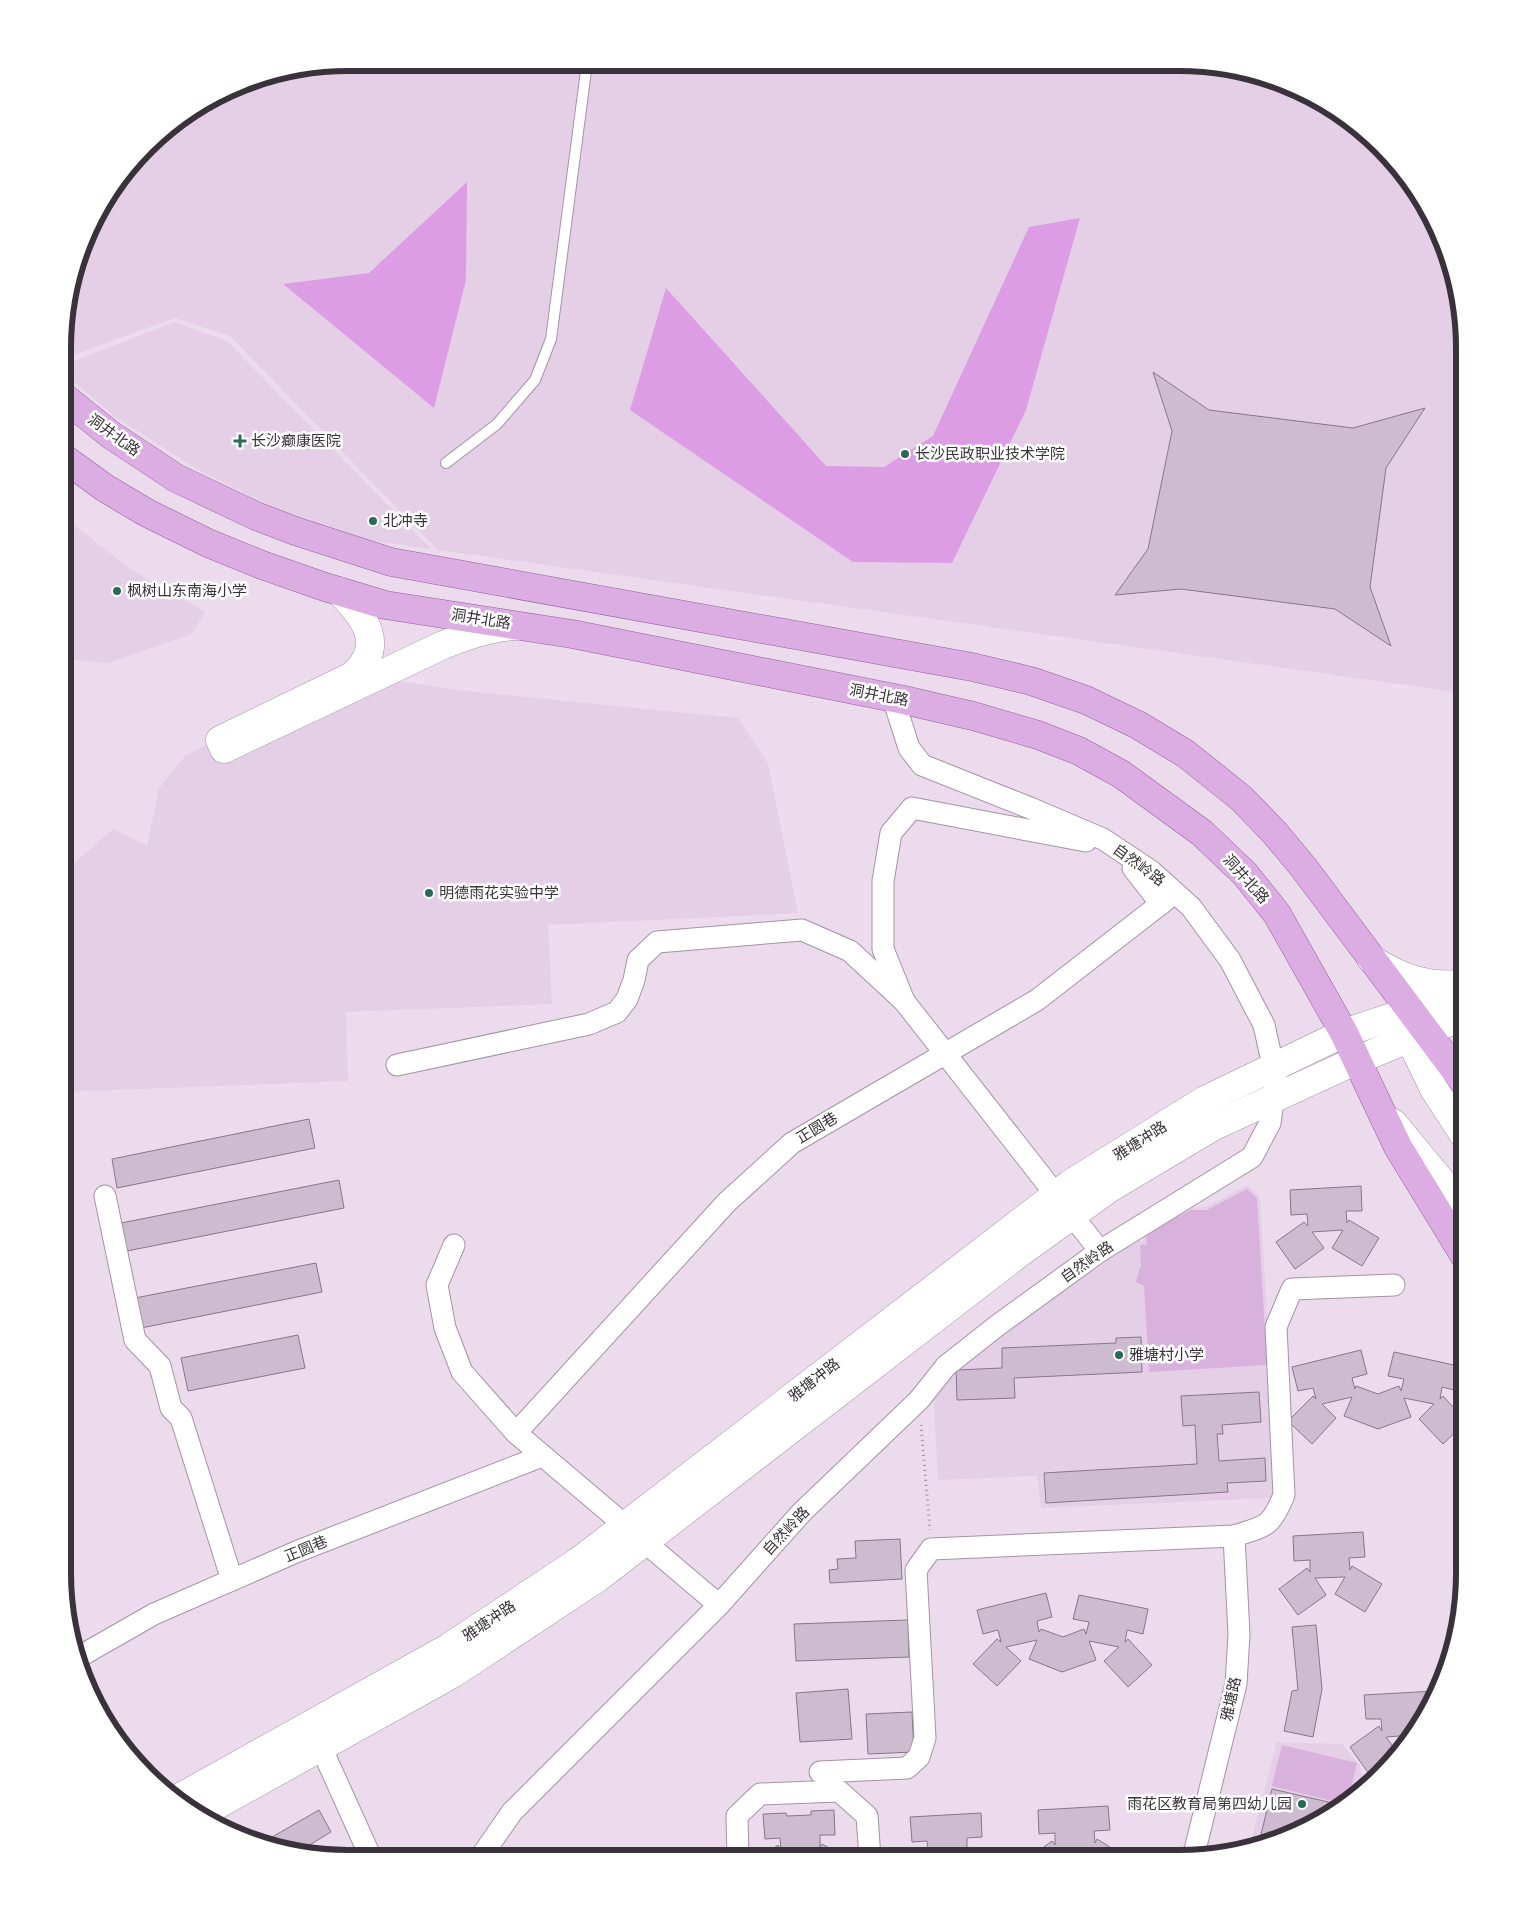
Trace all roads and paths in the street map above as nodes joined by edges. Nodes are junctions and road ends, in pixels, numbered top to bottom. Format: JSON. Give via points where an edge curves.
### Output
{"nodes":[{"id":1,"x":586,"y":71,"type":"edge"},
{"id":2,"x":71,"y":403,"type":"edge"},
{"id":3,"x":71,"y":463,"type":"edge"},
{"id":4,"x":446,"y":463,"type":"dead end"},
{"id":5,"x":339,"y":591,"type":"junction"},
{"id":6,"x":527,"y":626,"type":"junction"},
{"id":7,"x":893,"y":698,"type":"junction"},
{"id":8,"x":1168,"y":899,"type":"junction"},
{"id":9,"x":1370,"y":958,"type":"junction"},
{"id":10,"x":1456,"y":984,"type":"edge"},
{"id":11,"x":1456,"y":993,"type":"edge"},
{"id":12,"x":904,"y":1001,"type":"junction"},
{"id":13,"x":1456,"y":1017,"type":"edge"},
{"id":14,"x":1411,"y":1024,"type":"junction"},
{"id":15,"x":1344,"y":1034,"type":"junction"},
{"id":16,"x":945,"y":1053,"type":"junction"},
{"id":17,"x":1357,"y":1060,"type":"junction"},
{"id":18,"x":397,"y":1066,"type":"dead end"},
{"id":19,"x":1273,"y":1068,"type":"junction"},
{"id":20,"x":1456,"y":1073,"type":"edge"},
{"id":21,"x":1273,"y":1099,"type":"junction"},
{"id":22,"x":1378,"y":1105,"type":"junction"},
{"id":23,"x":1456,"y":1123,"type":"edge"},
{"id":24,"x":105,"y":1196,"type":"dead end"},
{"id":25,"x":1456,"y":1203,"type":"edge"},
{"id":26,"x":1064,"y":1205,"type":"junction"},
{"id":27,"x":1456,"y":1242,"type":"edge"},
{"id":28,"x":454,"y":1245,"type":"dead end"},
{"id":29,"x":1100,"y":1251,"type":"junction"},
{"id":30,"x":1394,"y":1285,"type":"dead end"},
{"id":31,"x":919,"y":1400,"type":"junction"},
{"id":32,"x":516,"y":1433,"type":"junction"},
{"id":33,"x":542,"y":1456,"type":"junction"},
{"id":34,"x":634,"y":1534,"type":"junction"},
{"id":35,"x":1234,"y":1536,"type":"junction"},
{"id":36,"x":931,"y":1548,"type":"junction"},
{"id":37,"x":232,"y":1580,"type":"junction"},
{"id":38,"x":719,"y":1605,"type":"junction"},
{"id":39,"x":84,"y":1654,"type":"edge"},
{"id":40,"x":321,"y":1747,"type":"junction"},
{"id":41,"x":820,"y":1772,"type":"dead end"},
{"id":42,"x":183,"y":1795,"type":"edge"},
{"id":43,"x":207,"y":1811,"type":"edge"},
{"id":44,"x":1195,"y":1849,"type":"edge"},
{"id":45,"x":367,"y":1850,"type":"edge"},
{"id":46,"x":486,"y":1850,"type":"edge"},
{"id":47,"x":738,"y":1850,"type":"edge"},
{"id":48,"x":869,"y":1850,"type":"edge"}],
"edges":[{"from":1,"to":4,"type":"lane","via":[[551,339],[535,380],[497,424]]},
{"from":2,"to":9,"type":"main road","name":"洞井北路","via":[[111,435],[176,478],[256,516],[350,550],[391,562],[972,667],[1031,681],[1086,700],[1138,725],[1186,754],[1241,798],[1304,868]]},
{"from":3,"to":5,"type":"main road","name":"洞井北路","via":[[139,508],[208,543]]},
{"from":5,"to":6,"type":"main road","name":"洞井北路","via":[[385,605]]},
{"from":5,"to":6,"type":"street","via":[[367,625],[368,657],[361,668],[352,676],[220,740],[224,749],[443,644],[507,626]]},
{"from":6,"to":7,"type":"main road","name":"洞井北路"},
{"from":7,"to":8,"type":"street","name":"自然岭路","via":[[909,748],[922,765],[1103,839],[1151,871]]},
{"from":7,"to":15,"type":"main road","name":"洞井北路","via":[[974,716],[1079,751],[1121,774],[1202,833],[1245,874],[1277,914]]},
{"from":8,"to":12,"type":"street","via":[[1132,866],[1097,843],[912,808],[890,833],[883,881],[883,950]]},
{"from":8,"to":16,"type":"street","name":"正圆巷","via":[[1037,1000]]},
{"from":8,"to":19,"type":"street","name":"自然岭路","via":[[1191,908],[1230,960],[1264,1025]]},
{"from":9,"to":10,"type":"street","via":[[1407,979]]},
{"from":9,"to":14,"type":"main road","name":"洞井北路"},
{"from":11,"to":14,"type":"street","name":"雅塘冲路"},
{"from":12,"to":16,"type":"street"},
{"from":12,"to":18,"type":"street","via":[[850,951],[802,930],[657,942],[638,960],[627,999],[617,1012],[589,1024]]},
{"from":13,"to":14,"type":"street","name":"雅塘冲路"},
{"from":14,"to":15,"type":"street","name":"雅塘冲路"},
{"from":14,"to":17,"type":"street","name":"雅塘冲路"},
{"from":14,"to":20,"type":"main road","name":"洞井北路"},
{"from":14,"to":23,"type":"street","via":[[1434,1089]]},
{"from":15,"to":17,"type":"main road","name":"洞井北路"},
{"from":15,"to":19,"type":"street","name":"雅塘冲路"},
{"from":16,"to":26,"type":"street"},
{"from":16,"to":32,"type":"street","name":"正圆巷","via":[[792,1143],[727,1202]]},
{"from":17,"to":21,"type":"street","name":"雅塘冲路"},
{"from":17,"to":22,"type":"main road","name":"洞井北路"},
{"from":19,"to":21,"type":"street","name":"自然岭路","via":[[1276,1079]]},
{"from":19,"to":26,"type":"street","name":"雅塘冲路","via":[[1205,1100],[1070,1184]]},
{"from":21,"to":26,"type":"street","name":"雅塘冲路","via":[[1214,1126],[1110,1188]]},
{"from":21,"to":29,"type":"street","name":"自然岭路","via":[[1270,1123],[1252,1157]]},
{"from":22,"to":25,"type":"street"},
{"from":22,"to":27,"type":"main road","name":"洞井北路","via":[[1398,1147]]},
{"from":24,"to":37,"type":"street","via":[[135,1340],[160,1366],[172,1408],[181,1418]]},
{"from":26,"to":29,"type":"street"},
{"from":26,"to":34,"type":"street","name":"雅塘冲路","via":[[1017,1255]]},
{"from":28,"to":32,"type":"street","via":[[437,1285],[445,1328],[462,1372]]},
{"from":29,"to":31,"type":"street","name":"自然岭路","via":[[946,1366]]},
{"from":30,"to":35,"type":"street","via":[[1292,1289],[1276,1326],[1284,1495],[1276,1514],[1264,1527]]},
{"from":31,"to":36,"type":"path"},
{"from":31,"to":38,"type":"street","name":"自然岭路","via":[[802,1512]]},
{"from":32,"to":33,"type":"street"},
{"from":33,"to":34,"type":"street"},
{"from":33,"to":37,"type":"street","name":"正圆巷"},
{"from":34,"to":38,"type":"street"},
{"from":34,"to":40,"type":"street","name":"雅塘冲路","via":[[582,1588],[454,1673]]},
{"from":34,"to":42,"type":"street","name":"雅塘冲路","via":[[579,1562],[448,1648]]},
{"from":35,"to":36,"type":"street"},
{"from":35,"to":44,"type":"street","name":"雅塘路","via":[[1239,1634],[1236,1684]]},
{"from":36,"to":41,"type":"street","via":[[916,1570],[925,1738],[919,1757],[907,1768]]},
{"from":37,"to":39,"type":"street","name":"正圆巷","via":[[154,1614]]},
{"from":38,"to":46,"type":"street","name":"自然岭路","via":[[512,1812]]},
{"from":40,"to":43,"type":"street","name":"雅塘冲路"},
{"from":40,"to":45,"type":"street"},
{"from":47,"to":48,"type":"street","via":[[736,1816],[760,1794],[839,1791],[867,1816]]}]}
